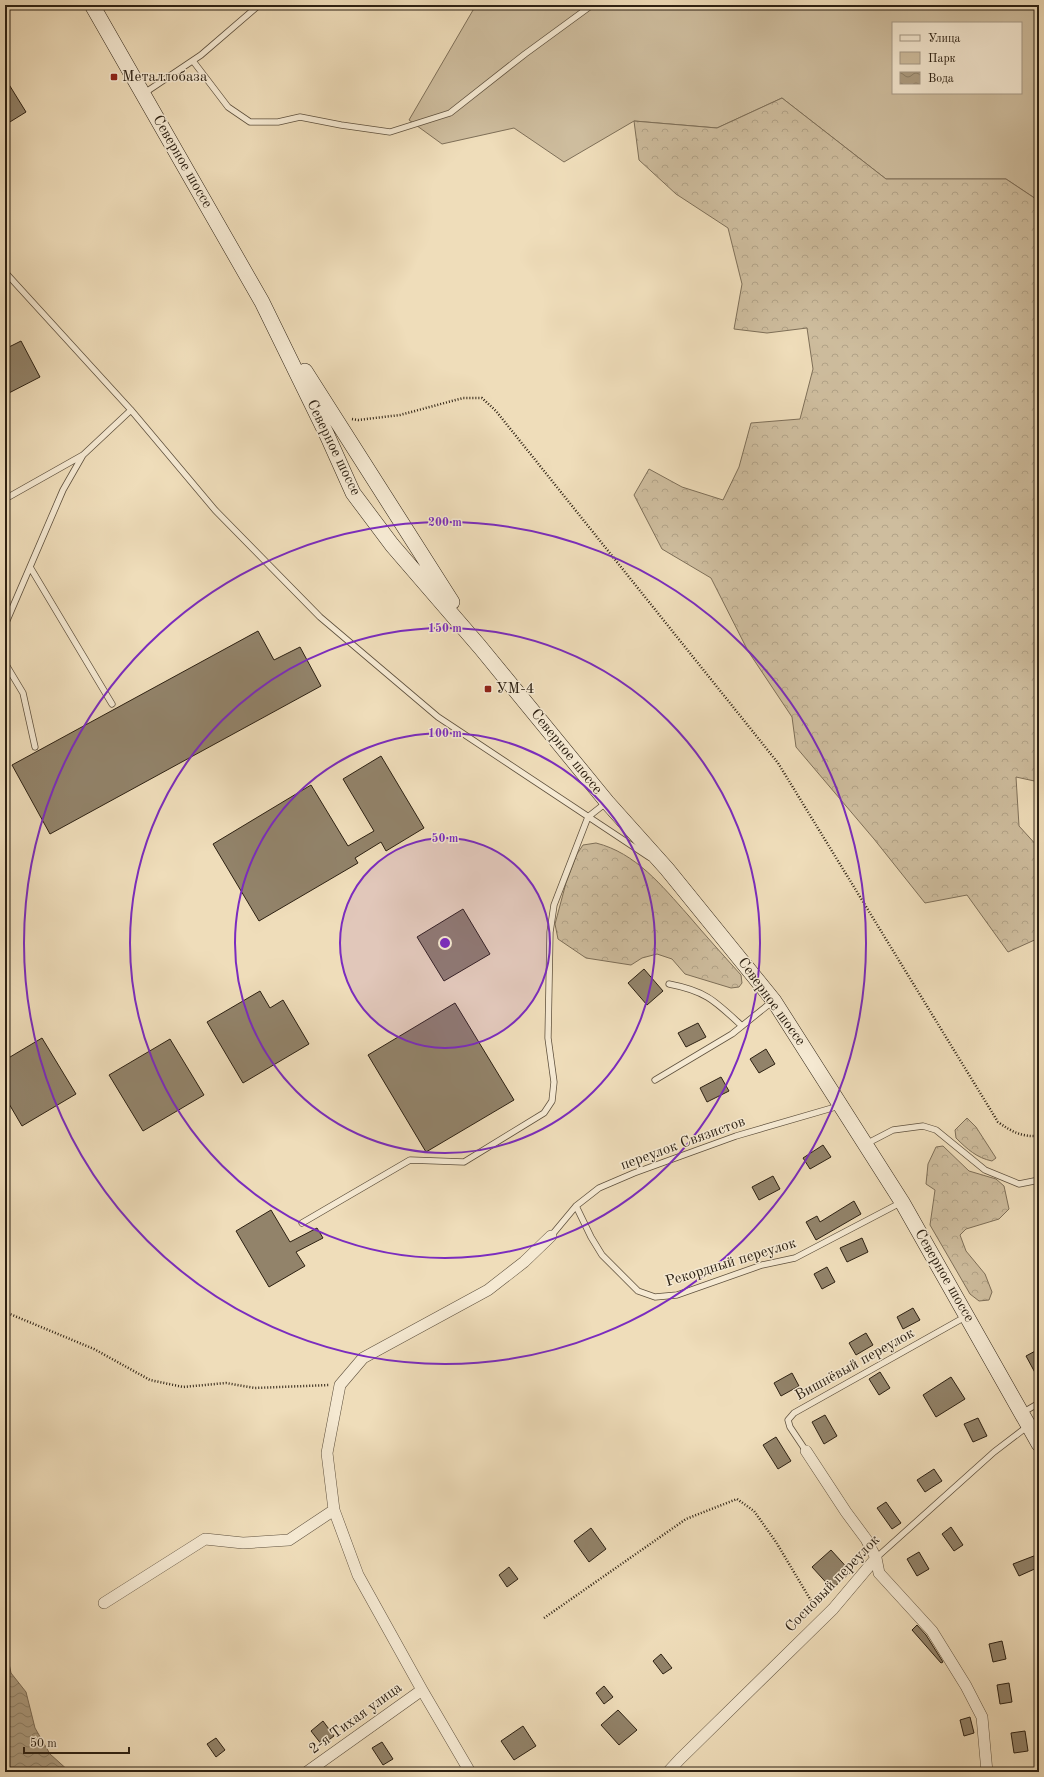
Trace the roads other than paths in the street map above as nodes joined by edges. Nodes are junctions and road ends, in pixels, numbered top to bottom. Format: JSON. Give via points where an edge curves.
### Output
{"nodes":[{"id":1,"x":92,"y":5,"type":"edge"},
{"id":2,"x":258,"y":5,"type":"edge"},
{"id":3,"x":592,"y":5,"type":"edge"},
{"id":4,"x":193,"y":61,"type":"junction"},
{"id":5,"x":143,"y":94,"type":"junction"},
{"id":6,"x":5,"y":272,"type":"edge"},
{"id":7,"x":262,"y":302,"type":"junction"},
{"id":8,"x":131,"y":410,"type":"junction"},
{"id":9,"x":83,"y":455,"type":"junction"},
{"id":10,"x":5,"y":499,"type":"edge"},
{"id":11,"x":30,"y":566,"type":"junction"},
{"id":12,"x":5,"y":625,"type":"edge"},
{"id":13,"x":480,"y":647,"type":"junction"},
{"id":14,"x":5,"y":663,"type":"edge"},
{"id":15,"x":112,"y":704,"type":"dead end"},
{"id":16,"x":35,"y":747,"type":"dead end"},
{"id":17,"x":607,"y":802,"type":"junction"},
{"id":18,"x":588,"y":817,"type":"junction"},
{"id":19,"x":667,"y":869,"type":"junction"},
{"id":20,"x":669,"y":984,"type":"dead end"},
{"id":21,"x":774,"y":1001,"type":"junction"},
{"id":22,"x":742,"y":1026,"type":"junction"},
{"id":23,"x":655,"y":1080,"type":"dead end"},
{"id":24,"x":841,"y":1105,"type":"junction"},
{"id":25,"x":866,"y":1144,"type":"junction"},
{"id":26,"x":1039,"y":1180,"type":"edge"},
{"id":27,"x":902,"y":1202,"type":"junction"},
{"id":28,"x":576,"y":1206,"type":"junction"},
{"id":29,"x":302,"y":1223,"type":"dead end"},
{"id":30,"x":551,"y":1236,"type":"joint"},
{"id":31,"x":967,"y":1316,"type":"junction"},
{"id":32,"x":1039,"y":1403,"type":"edge"},
{"id":33,"x":1025,"y":1419,"type":"junction"},
{"id":34,"x":1039,"y":1444,"type":"edge"},
{"id":35,"x":806,"y":1451,"type":"joint"},
{"id":36,"x":334,"y":1510,"type":"junction"},
{"id":37,"x":876,"y":1558,"type":"junction"},
{"id":38,"x":104,"y":1603,"type":"dead end"},
{"id":39,"x":422,"y":1690,"type":"junction"},
{"id":40,"x":307,"y":1772,"type":"edge"},
{"id":41,"x":470,"y":1772,"type":"edge"},
{"id":42,"x":668,"y":1772,"type":"edge"},
{"id":43,"x":987,"y":1772,"type":"edge"}],
"edges":[{"from":1,"to":5,"type":"main road","name":"Северное шоссе"},
{"from":2,"to":4,"type":"lane","via":[[253,12]]},
{"from":3,"to":4,"type":"lane","via":[[450,113],[390,132],[300,117],[278,122],[250,122],[228,107]]},
{"from":4,"to":5,"type":"lane"},
{"from":5,"to":7,"type":"main road","name":"Северное шоссе"},
{"from":6,"to":8,"type":"lane"},
{"from":7,"to":13,"type":"main road"},
{"from":7,"to":13,"type":"main road","name":"Северное шоссе","via":[[327,435],[352,493],[392,545]]},
{"from":8,"to":9,"type":"lane"},
{"from":8,"to":18,"type":"lane","via":[[215,510],[320,617],[438,717]]},
{"from":9,"to":10,"type":"lane"},
{"from":9,"to":11,"type":"lane","via":[[63,490]]},
{"from":11,"to":12,"type":"lane"},
{"from":11,"to":15,"type":"lane"},
{"from":13,"to":17,"type":"main road","name":"Северное шоссе"},
{"from":14,"to":16,"type":"lane","via":[[23,693]]},
{"from":17,"to":18,"type":"lane"},
{"from":17,"to":19,"type":"main road","name":"Северное шоссе"},
{"from":18,"to":19,"type":"lane"},
{"from":18,"to":29,"type":"lane","via":[[554,905],[550,932],[548,1038],[554,1082],[552,1101],[544,1113],[464,1162],[410,1160]]},
{"from":19,"to":21,"type":"main road","name":"Северное шоссе"},
{"from":20,"to":22,"type":"lane","via":[[690,988],[713,999]]},
{"from":21,"to":22,"type":"lane"},
{"from":21,"to":24,"type":"main road","name":"Северное шоссе"},
{"from":22,"to":23,"type":"lane"},
{"from":24,"to":25,"type":"main road","name":"Северное шоссе"},
{"from":24,"to":28,"type":"lane","name":"переулок Связистов","via":[[736,1136],[634,1173],[599,1188]]},
{"from":25,"to":26,"type":"lane","via":[[893,1130],[922,1126],[936,1130],[985,1170],[1019,1184]]},
{"from":25,"to":27,"type":"main road","name":"Северное шоссе"},
{"from":27,"to":28,"type":"lane","name":"Рекордный переулок","via":[[795,1258],[762,1265],[678,1295],[655,1297],[638,1291],[602,1255]]},
{"from":27,"to":31,"type":"main road","name":"Северное шоссе"},
{"from":28,"to":30,"type":"lane","name":"переулок Связистов"},
{"from":30,"to":36,"type":"street","via":[[524,1262],[488,1290],[363,1358],[340,1385],[327,1453]]},
{"from":31,"to":33,"type":"main road","name":"Северное шоссе"},
{"from":31,"to":35,"type":"lane","name":"Вишнёвый переулок","via":[[794,1413],[788,1420],[790,1427]]},
{"from":32,"to":33,"type":"lane","name":"Сосновый переулок"},
{"from":33,"to":34,"type":"main road","name":"Северное шоссе"},
{"from":33,"to":37,"type":"lane","name":"Сосновый переулок","via":[[994,1452]]},
{"from":35,"to":37,"type":"street","via":[[866,1539]]},
{"from":36,"to":38,"type":"street","via":[[289,1540],[243,1543],[205,1539]]},
{"from":36,"to":39,"type":"street","via":[[358,1575]]},
{"from":37,"to":42,"type":"street","name":"Сосновый переулок","via":[[822,1620]]},
{"from":37,"to":43,"type":"street","via":[[879,1573],[932,1631],[970,1692],[982,1717]]},
{"from":39,"to":40,"type":"street","name":"2-я Тихая улица"},
{"from":39,"to":41,"type":"street"}]}
